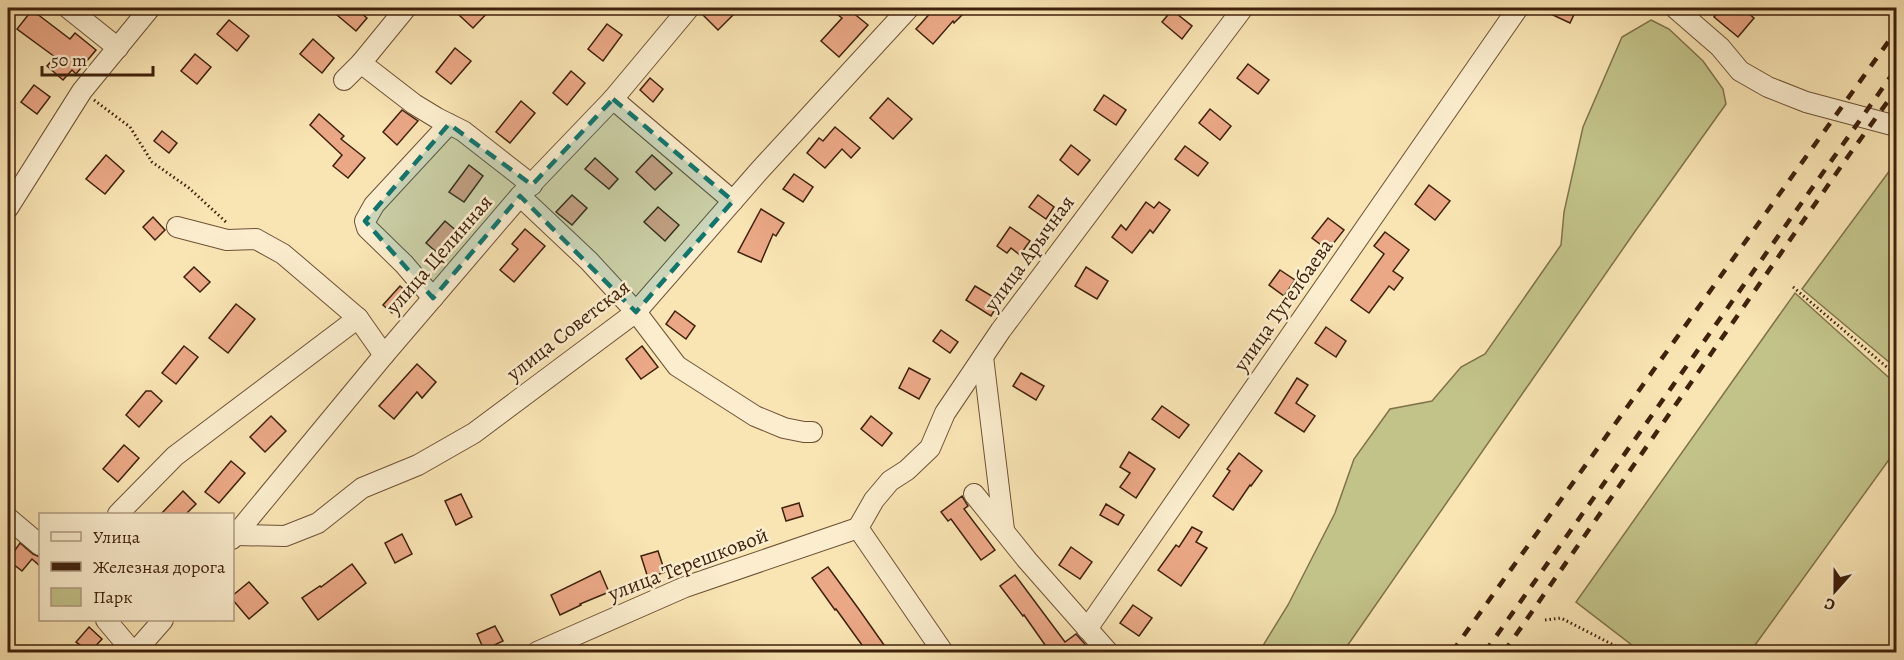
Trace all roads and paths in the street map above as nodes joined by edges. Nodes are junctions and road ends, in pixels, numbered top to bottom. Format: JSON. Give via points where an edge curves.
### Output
{"nodes":[{"id":1,"x":68,"y":8,"type":"edge"},
{"id":2,"x":150,"y":8,"type":"edge"},
{"id":3,"x":406,"y":8,"type":"edge"},
{"id":4,"x":689,"y":8,"type":"edge"},
{"id":5,"x":909,"y":8,"type":"edge"},
{"id":6,"x":1244,"y":8,"type":"edge"},
{"id":7,"x":1518,"y":8,"type":"edge"},
{"id":8,"x":1676,"y":8,"type":"edge"},
{"id":9,"x":118,"y":48,"type":"junction"},
{"id":10,"x":361,"y":63,"type":"junction"},
{"id":11,"x":344,"y":80,"type":"dead end"},
{"id":12,"x":82,"y":91,"type":"junction"},
{"id":13,"x":612,"y":99,"type":"junction"},
{"id":14,"x":449,"y":124,"type":"junction"},
{"id":15,"x":1896,"y":126,"type":"edge"},
{"id":16,"x":526,"y":190,"type":"junction"},
{"id":17,"x":734,"y":201,"type":"junction"},
{"id":18,"x":8,"y":208,"type":"edge"},
{"id":19,"x":177,"y":227,"type":"dead end"},
{"id":20,"x":246,"y":239,"type":"junction"},
{"id":21,"x":1793,"y":287,"type":"dead end"},
{"id":22,"x":433,"y":298,"type":"junction"},
{"id":23,"x":636,"y":312,"type":"junction"},
{"id":24,"x":358,"y":318,"type":"junction"},
{"id":25,"x":384,"y":356,"type":"junction"},
{"id":26,"x":983,"y":357,"type":"junction"},
{"id":27,"x":1896,"y":375,"type":"edge"},
{"id":28,"x":812,"y":432,"type":"dead end"},
{"id":29,"x":975,"y":494,"type":"dead end"},
{"id":30,"x":118,"y":513,"type":"edge"},
{"id":31,"x":8,"y":518,"type":"edge"},
{"id":32,"x":858,"y":528,"type":"junction"},
{"id":33,"x":1004,"y":531,"type":"junction"},
{"id":34,"x":234,"y":537,"type":"edge"},
{"id":35,"x":39,"y":544,"type":"edge"},
{"id":36,"x":1545,"y":620,"type":"dead end"},
{"id":37,"x":107,"y":621,"type":"edge"},
{"id":38,"x":162,"y":621,"type":"edge"},
{"id":39,"x":1087,"y":629,"type":"junction"},
{"id":40,"x":134,"y":652,"type":"edge"},
{"id":41,"x":537,"y":652,"type":"edge"},
{"id":42,"x":942,"y":652,"type":"edge"},
{"id":43,"x":1108,"y":652,"type":"edge"},
{"id":44,"x":1627,"y":652,"type":"edge"}],
"edges":[{"from":1,"to":9,"type":"street"},
{"from":2,"to":9,"type":"street"},
{"from":3,"to":10,"type":"street"},
{"from":4,"to":13,"type":"street","name":"улица Целинная"},
{"from":5,"to":17,"type":"street","name":"улица Советская"},
{"from":6,"to":26,"type":"street","name":"улица Арычная"},
{"from":7,"to":39,"type":"street","name":"улица Тугелбаева"},
{"from":8,"to":15,"type":"street","via":[[1720,47],[1740,71],[1768,87],[1806,102]]},
{"from":9,"to":12,"type":"street"},
{"from":10,"to":11,"type":"street"},
{"from":10,"to":14,"type":"street","via":[[414,104]]},
{"from":12,"to":18,"type":"street"},
{"from":12,"to":20,"type":"path","via":[[130,127],[152,162],[189,188]]},
{"from":13,"to":16,"type":"street","name":"улица Целинная"},
{"from":13,"to":17,"type":"street"},
{"from":14,"to":16,"type":"street","via":[[464,131]]},
{"from":14,"to":22,"type":"street","via":[[374,205],[365,221],[367,228]]},
{"from":16,"to":22,"type":"street","name":"улица Целинная"},
{"from":16,"to":23,"type":"street"},
{"from":17,"to":23,"type":"street","name":"улица Советская"},
{"from":19,"to":20,"type":"street","via":[[227,240]]},
{"from":20,"to":24,"type":"street","via":[[256,239],[283,254]]},
{"from":21,"to":27,"type":"path"},
{"from":22,"to":25,"type":"street","name":"улица Целинная"},
{"from":23,"to":28,"type":"street","via":[[677,366],[755,416],[784,428]]},
{"from":23,"to":34,"type":"street","name":"улица Советская","via":[[474,433],[418,465],[362,488],[318,523],[285,536]]},
{"from":24,"to":25,"type":"street"},
{"from":24,"to":30,"type":"street","via":[[175,456]]},
{"from":25,"to":34,"type":"street","name":"улица Целинная"},
{"from":26,"to":32,"type":"street","name":"улица Арычная","via":[[945,414],[930,448],[890,481]]},
{"from":26,"to":33,"type":"street"},
{"from":29,"to":33,"type":"street"},
{"from":31,"to":35,"type":"street"},
{"from":32,"to":41,"type":"street","name":"улица Терешковой","via":[[684,587]]},
{"from":32,"to":42,"type":"street"},
{"from":33,"to":39,"type":"street"},
{"from":36,"to":44,"type":"path","via":[[1561,618]]},
{"from":37,"to":40,"type":"street"},
{"from":38,"to":40,"type":"street"},
{"from":39,"to":43,"type":"street"}]}
